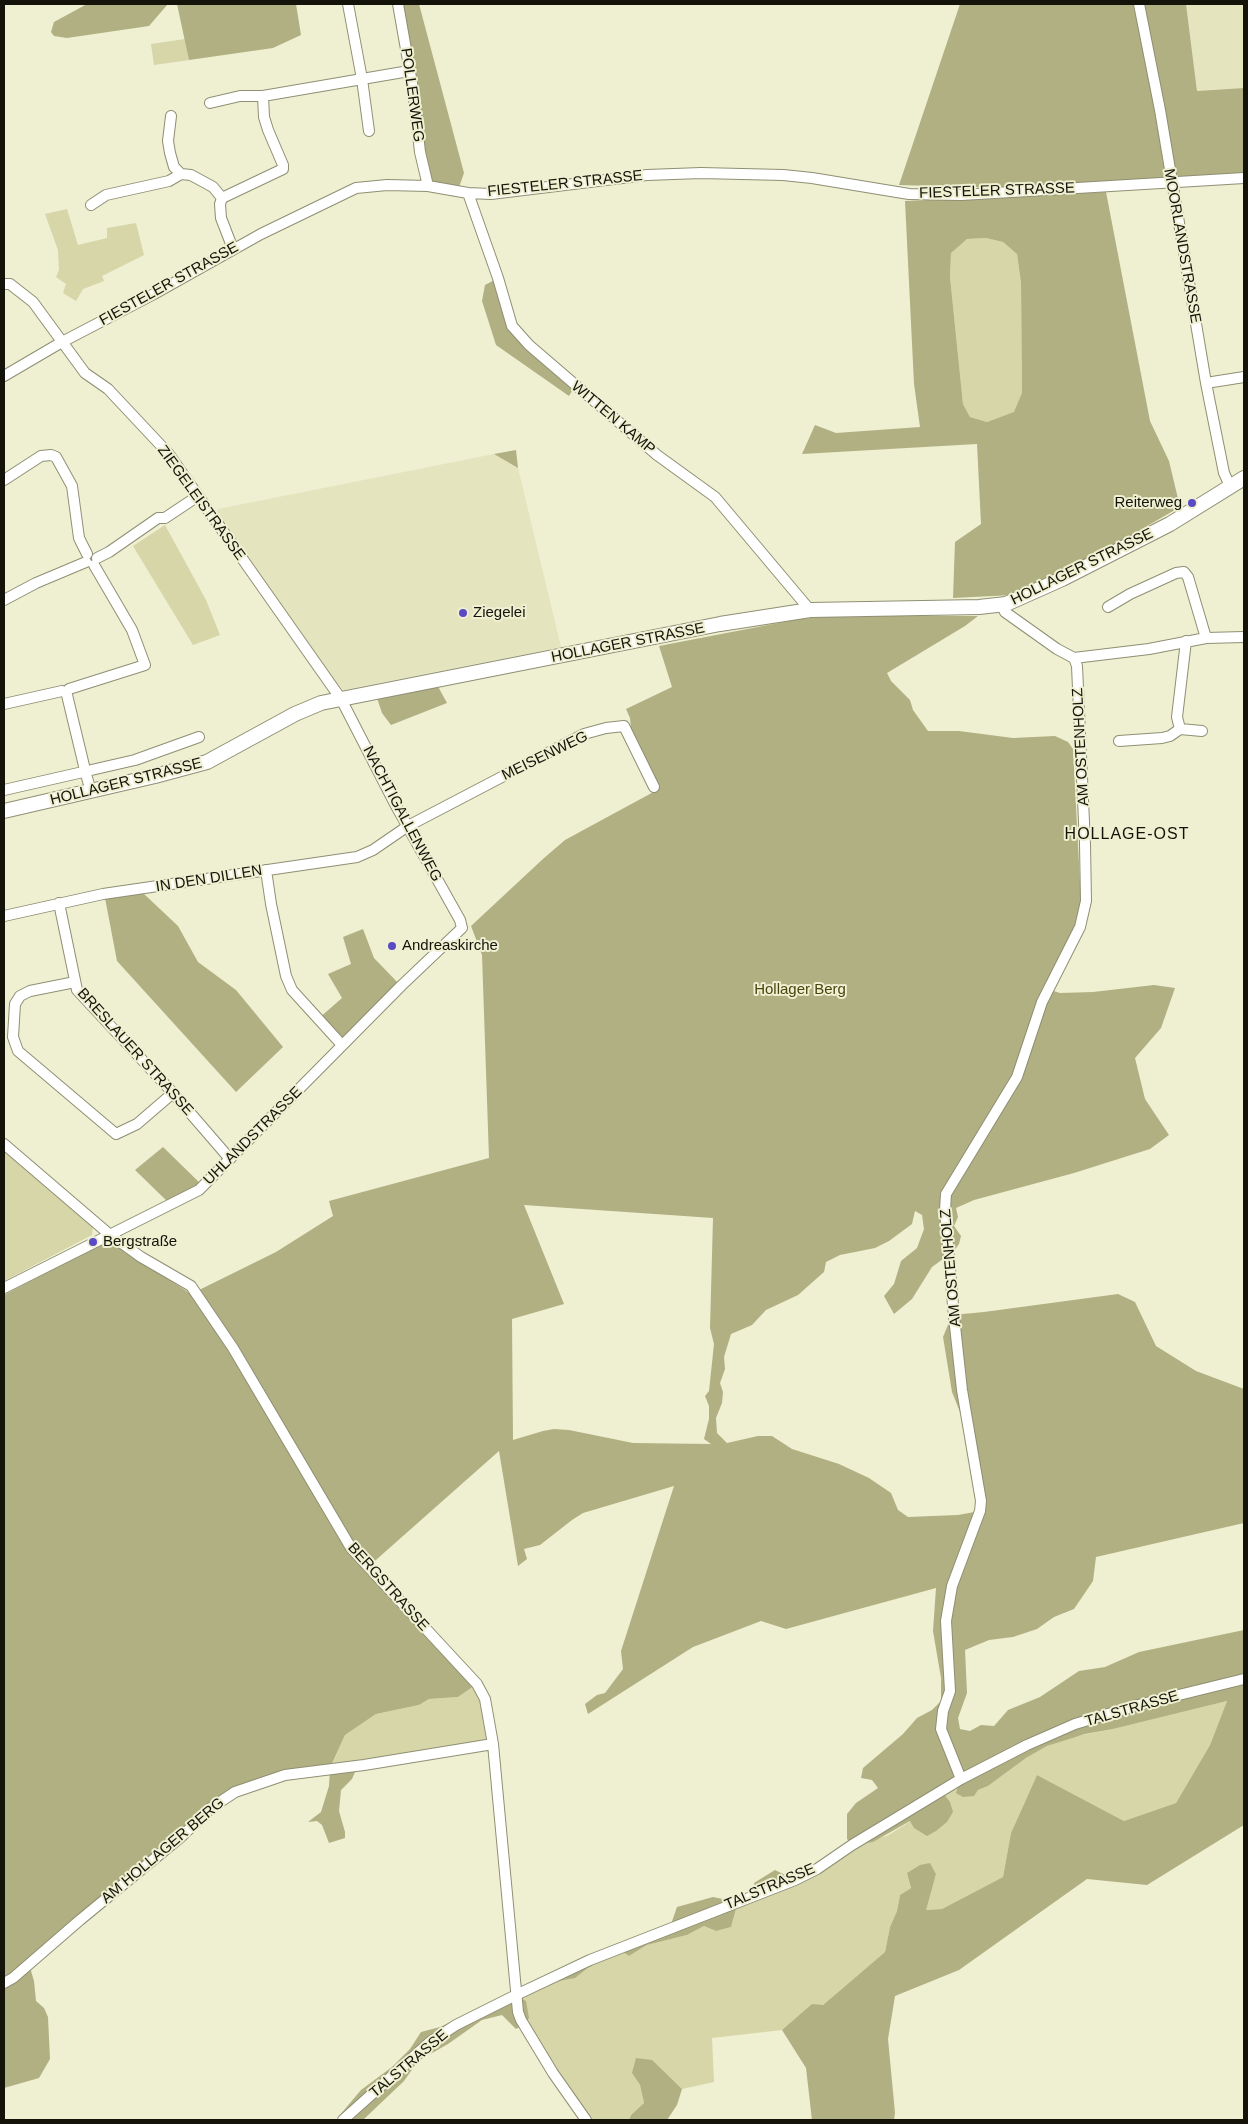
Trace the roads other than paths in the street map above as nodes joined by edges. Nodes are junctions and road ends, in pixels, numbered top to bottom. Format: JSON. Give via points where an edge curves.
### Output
{"nodes":[{"id":1,"x":348,"y":4,"type":"edge"},
{"id":2,"x":398,"y":4,"type":"edge"},
{"id":3,"x":1139,"y":4,"type":"edge"},
{"id":4,"x":409,"y":71,"type":"junction"},
{"id":5,"x":362,"y":79,"type":"junction"},
{"id":6,"x":262,"y":96,"type":"junction"},
{"id":7,"x":210,"y":104,"type":"dead end"},
{"id":8,"x":171,"y":116,"type":"dead end"},
{"id":9,"x":369,"y":131,"type":"dead end"},
{"id":10,"x":181,"y":174,"type":"junction"},
{"id":11,"x":1244,"y":178,"type":"edge"},
{"id":12,"x":1171,"y":182,"type":"junction"},
{"id":13,"x":428,"y":186,"type":"junction"},
{"id":14,"x":468,"y":193,"type":"junction"},
{"id":15,"x":222,"y":198,"type":"junction"},
{"id":16,"x":91,"y":205,"type":"dead end"},
{"id":17,"x":233,"y":249,"type":"junction"},
{"id":18,"x":4,"y":284,"type":"edge"},
{"id":19,"x":62,"y":342,"type":"junction"},
{"id":20,"x":4,"y":376,"type":"edge"},
{"id":21,"x":1244,"y":377,"type":"edge"},
{"id":22,"x":1206,"y":383,"type":"junction"},
{"id":23,"x":1244,"y":478,"type":"edge"},
{"id":24,"x":4,"y":480,"type":"edge"},
{"id":25,"x":1230,"y":486,"type":"junction"},
{"id":26,"x":198,"y":496,"type":"junction"},
{"id":27,"x":91,"y":560,"type":"junction"},
{"id":28,"x":4,"y":600,"type":"edge"},
{"id":29,"x":1002,"y":604,"type":"junction"},
{"id":30,"x":1108,"y":607,"type":"dead end"},
{"id":31,"x":810,"y":610,"type":"junction"},
{"id":32,"x":1244,"y":637,"type":"edge"},
{"id":33,"x":1206,"y":638,"type":"junction"},
{"id":34,"x":1186,"y":641,"type":"junction"},
{"id":35,"x":1074,"y":658,"type":"junction"},
{"id":36,"x":66,"y":691,"type":"junction"},
{"id":37,"x":340,"y":699,"type":"junction"},
{"id":38,"x":4,"y":704,"type":"edge"},
{"id":39,"x":1180,"y":729,"type":"junction"},
{"id":40,"x":1202,"y":731,"type":"dead end"},
{"id":41,"x":199,"y":737,"type":"dead end"},
{"id":42,"x":1119,"y":741,"type":"dead end"},
{"id":43,"x":85,"y":772,"type":"junction"},
{"id":44,"x":654,"y":787,"type":"dead end"},
{"id":45,"x":4,"y":790,"type":"edge"},
{"id":46,"x":90,"y":792,"type":"junction"},
{"id":47,"x":4,"y":811,"type":"edge"},
{"id":48,"x":408,"y":826,"type":"junction"},
{"id":49,"x":266,"y":870,"type":"junction"},
{"id":50,"x":59,"y":903,"type":"junction"},
{"id":51,"x":4,"y":916,"type":"edge"},
{"id":52,"x":462,"y":928,"type":"joint"},
{"id":53,"x":75,"y":982,"type":"junction"},
{"id":54,"x":342,"y":1045,"type":"junction"},
{"id":55,"x":173,"y":1093,"type":"junction"},
{"id":56,"x":4,"y":1144,"type":"edge"},
{"id":57,"x":230,"y":1160,"type":"junction"},
{"id":58,"x":109,"y":1234,"type":"junction"},
{"id":59,"x":4,"y":1288,"type":"edge"},
{"id":60,"x":1244,"y":1679,"type":"edge"},
{"id":61,"x":493,"y":1744,"type":"junction"},
{"id":62,"x":961,"y":1779,"type":"junction"},
{"id":63,"x":4,"y":1983,"type":"edge"},
{"id":64,"x":516,"y":1995,"type":"junction"},
{"id":65,"x":343,"y":2120,"type":"edge"},
{"id":66,"x":586,"y":2120,"type":"edge"}],
"edges":[{"from":1,"to":5,"type":"street"},
{"from":2,"to":4,"type":"street","name":"POLLERWEG"},
{"from":3,"to":12,"type":"street","name":"MOORLANDSTRASSE"},
{"from":4,"to":5,"type":"street"},
{"from":4,"to":13,"type":"street","name":"POLLERWEG"},
{"from":5,"to":6,"type":"street"},
{"from":5,"to":9,"type":"street"},
{"from":6,"to":7,"type":"street","via":[[240,96]]},
{"from":6,"to":15,"type":"street","via":[[264,117],[282,161],[282,169]]},
{"from":8,"to":10,"type":"street","via":[[168,141],[174,167]]},
{"from":10,"to":15,"type":"street","via":[[191,175],[213,187]]},
{"from":10,"to":16,"type":"street","via":[[169,180],[106,195]]},
{"from":11,"to":12,"type":"street","name":"FIESTELER STRASSE"},
{"from":12,"to":14,"type":"street","name":"FIESTELER STRASSE","via":[[989,193],[909,194],[812,178],[701,173],[647,175],[491,194]]},
{"from":12,"to":22,"type":"street","name":"MOORLANDSTRASSE"},
{"from":13,"to":14,"type":"street","name":"FIESTELER STRASSE"},
{"from":13,"to":17,"type":"street","name":"FIESTELER STRASSE","via":[[356,188]]},
{"from":14,"to":31,"type":"street","name":"WITTEN KAMP","via":[[512,326],[529,345],[657,455],[715,497]]},
{"from":15,"to":17,"type":"street","via":[[221,218]]},
{"from":17,"to":19,"type":"street","name":"FIESTELER STRASSE"},
{"from":18,"to":19,"type":"street","name":"ZIEGELEISTRASSE","via":[[10,284],[34,302]]},
{"from":19,"to":20,"type":"street","name":"FIESTELER STRASSE"},
{"from":19,"to":26,"type":"street","name":"ZIEGELEISTRASSE","via":[[85,373],[108,389],[168,453]]},
{"from":21,"to":22,"type":"street"},
{"from":22,"to":25,"type":"street","name":"MOORLANDSTRASSE","via":[[1224,473]]},
{"from":23,"to":25,"type":"main road","name":"HOLLAGER STRASSE"},
{"from":24,"to":27,"type":"street","via":[[42,456],[56,457],[72,486],[79,538]]},
{"from":25,"to":29,"type":"main road","name":"HOLLAGER STRASSE","via":[[1162,529],[1038,591]]},
{"from":26,"to":27,"type":"street"},
{"from":26,"to":37,"type":"street","name":"ZIEGELEISTRASSE"},
{"from":27,"to":28,"type":"street"},
{"from":27,"to":36,"type":"street","via":[[132,630],[145,665]]},
{"from":29,"to":31,"type":"main road","name":"HOLLAGER STRASSE"},
{"from":29,"to":35,"type":"street","via":[[1005,612]]},
{"from":30,"to":33,"type":"street","via":[[1137,590],[1184,572]]},
{"from":31,"to":37,"type":"main road","name":"HOLLAGER STRASSE","via":[[720,624]]},
{"from":32,"to":33,"type":"street"},
{"from":33,"to":34,"type":"street"},
{"from":34,"to":35,"type":"street"},
{"from":34,"to":39,"type":"street","via":[[1177,717]]},
{"from":35,"to":62,"type":"street","name":"AM OSTENHOLZ","via":[[1077,666],[1086,901],[1080,927],[1042,1002],[1017,1078],[946,1194],[944,1210],[962,1390],[981,1501],[952,1586],[946,1621],[950,1691],[941,1729]]},
{"from":36,"to":38,"type":"street"},
{"from":36,"to":43,"type":"street"},
{"from":37,"to":46,"type":"main road","name":"HOLLAGER STRASSE","via":[[295,714],[207,762]]},
{"from":37,"to":48,"type":"street","name":"NACHTIGALLENWEG"},
{"from":39,"to":40,"type":"street"},
{"from":39,"to":42,"type":"street","via":[[1162,738]]},
{"from":41,"to":43,"type":"street","via":[[135,760]]},
{"from":43,"to":45,"type":"street"},
{"from":43,"to":46,"type":"street"},
{"from":44,"to":48,"type":"street","name":"MEISENWEG","via":[[624,726],[617,726],[584,734]]},
{"from":46,"to":47,"type":"main road","name":"HOLLAGER STRASSE"},
{"from":48,"to":49,"type":"street","name":"IN DEN DILLEN","via":[[357,857]]},
{"from":48,"to":52,"type":"street","name":"NACHTIGALLENWEG"},
{"from":49,"to":50,"type":"street","name":"IN DEN DILLEN"},
{"from":49,"to":54,"type":"street","via":[[270,904],[292,990]]},
{"from":50,"to":51,"type":"street","name":"IN DEN DILLEN"},
{"from":50,"to":53,"type":"street","name":"BRESLAUER STRASSE"},
{"from":52,"to":54,"type":"street","name":"UHLANDSTRASSE"},
{"from":53,"to":55,"type":"street","name":"BRESLAUER STRASSE","via":[[77,990]]},
{"from":53,"to":55,"type":"street","via":[[20,996],[15,1004],[13,1037],[18,1051],[116,1134],[137,1124]]},
{"from":54,"to":57,"type":"street","name":"UHLANDSTRASSE"},
{"from":55,"to":57,"type":"street","name":"BRESLAUER STRASSE"},
{"from":56,"to":58,"type":"street","name":"BERGSTRASSE"},
{"from":57,"to":58,"type":"street","name":"UHLANDSTRASSE","via":[[199,1190]]},
{"from":58,"to":59,"type":"street","name":"UHLANDSTRASSE"},
{"from":58,"to":61,"type":"street","name":"BERGSTRASSE","via":[[191,1286],[233,1348],[351,1548],[476,1684],[485,1699]]},
{"from":60,"to":62,"type":"street","name":"TALSTRASSE","via":[[1075,1724]]},
{"from":61,"to":63,"type":"street","name":"AM HOLLAGER BERG","via":[[300,1772],[271,1778],[235,1792],[211,1808],[182,1836]]},
{"from":61,"to":64,"type":"street","name":"BERGSTRASSE"},
{"from":62,"to":64,"type":"street","name":"TALSTRASSE","via":[[795,1880],[590,1960]]},
{"from":64,"to":65,"type":"street","name":"TALSTRASSE","via":[[430,2042]]},
{"from":64,"to":66,"type":"street","name":"BERGSTRASSE","via":[[521,2020]]}]}
